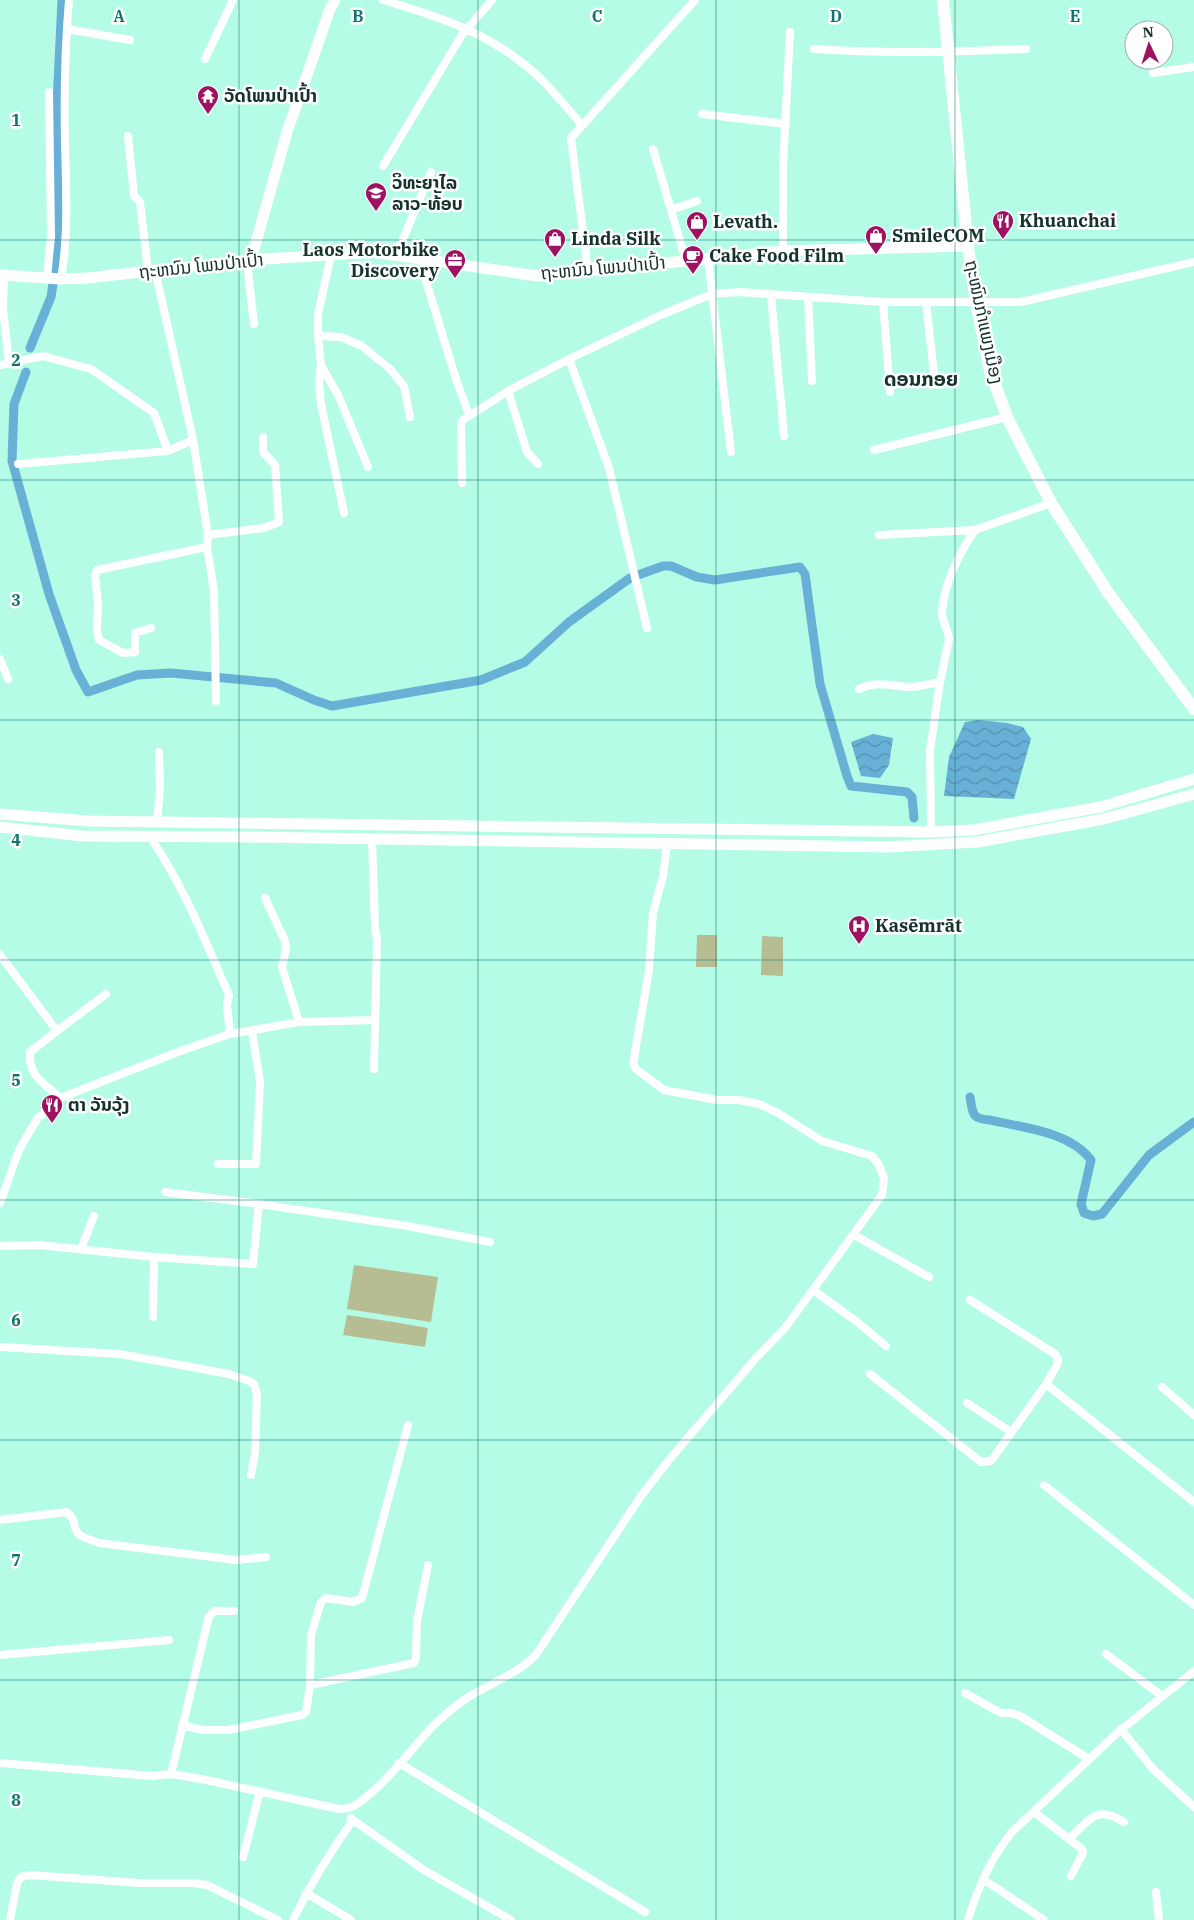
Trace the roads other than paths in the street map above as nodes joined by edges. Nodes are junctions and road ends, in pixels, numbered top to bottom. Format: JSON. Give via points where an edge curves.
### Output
{"nodes":[{"id":1,"x":69,"y":0,"type":"edge"},
{"id":2,"x":233,"y":0,"type":"edge"},
{"id":3,"x":335,"y":0,"type":"edge"},
{"id":4,"x":383,"y":0,"type":"edge"},
{"id":5,"x":492,"y":0,"type":"edge"},
{"id":6,"x":695,"y":0,"type":"edge"},
{"id":7,"x":943,"y":0,"type":"edge"},
{"id":8,"x":467,"y":28,"type":"junction"},
{"id":9,"x":67,"y":29,"type":"junction"},
{"id":10,"x":790,"y":32,"type":"dead end"},
{"id":11,"x":130,"y":40,"type":"dead end"},
{"id":12,"x":814,"y":49,"type":"dead end"},
{"id":13,"x":1026,"y":49,"type":"dead end"},
{"id":14,"x":948,"y":53,"type":"junction"},
{"id":15,"x":206,"y":60,"type":"dead end"},
{"id":16,"x":1194,"y":66,"type":"edge"},
{"id":17,"x":1153,"y":73,"type":"dead end"},
{"id":18,"x":49,"y":92,"type":"dead end"},
{"id":19,"x":702,"y":114,"type":"dead end"},
{"id":20,"x":581,"y":124,"type":"junction"},
{"id":21,"x":786,"y":124,"type":"junction"},
{"id":22,"x":128,"y":136,"type":"dead end"},
{"id":23,"x":653,"y":149,"type":"dead end"},
{"id":24,"x":383,"y":166,"type":"dead end"},
{"id":25,"x":431,"y":172,"type":"dead end"},
{"id":26,"x":697,"y":201,"type":"dead end"},
{"id":27,"x":671,"y":210,"type":"junction"},
{"id":28,"x":968,"y":246,"type":"junction"},
{"id":29,"x":783,"y":251,"type":"junction"},
{"id":30,"x":331,"y":255,"type":"junction"},
{"id":31,"x":396,"y":256,"type":"junction"},
{"id":32,"x":708,"y":258,"type":"junction"},
{"id":33,"x":249,"y":260,"type":"junction"},
{"id":34,"x":424,"y":260,"type":"junction"},
{"id":35,"x":686,"y":261,"type":"junction"},
{"id":36,"x":1194,"y":262,"type":"edge"},
{"id":37,"x":152,"y":270,"type":"junction"},
{"id":38,"x":588,"y":271,"type":"junction"},
{"id":39,"x":2,"y":275,"type":"edge"},
{"id":40,"x":53,"y":279,"type":"junction"},
{"id":41,"x":712,"y":294,"type":"junction"},
{"id":42,"x":771,"y":295,"type":"junction"},
{"id":43,"x":808,"y":297,"type":"junction"},
{"id":44,"x":884,"y":302,"type":"junction"},
{"id":45,"x":926,"y":302,"type":"junction"},
{"id":46,"x":976,"y":302,"type":"junction"},
{"id":47,"x":254,"y":324,"type":"dead end"},
{"id":48,"x":318,"y":336,"type":"junction"},
{"id":49,"x":569,"y":359,"type":"junction"},
{"id":50,"x":9,"y":363,"type":"junction"},
{"id":51,"x":0,"y":365,"type":"edge"},
{"id":52,"x":321,"y":365,"type":"junction"},
{"id":53,"x":812,"y":381,"type":"dead end"},
{"id":54,"x":935,"y":383,"type":"dead end"},
{"id":55,"x":508,"y":391,"type":"junction"},
{"id":56,"x":890,"y":392,"type":"dead end"},
{"id":57,"x":470,"y":415,"type":"junction"},
{"id":58,"x":410,"y":417,"type":"dead end"},
{"id":59,"x":1007,"y":417,"type":"junction"},
{"id":60,"x":784,"y":436,"type":"dead end"},
{"id":61,"x":263,"y":437,"type":"dead end"},
{"id":62,"x":193,"y":440,"type":"junction"},
{"id":63,"x":874,"y":450,"type":"dead end"},
{"id":64,"x":168,"y":451,"type":"junction"},
{"id":65,"x":731,"y":452,"type":"dead end"},
{"id":66,"x":18,"y":464,"type":"dead end"},
{"id":67,"x":538,"y":464,"type":"dead end"},
{"id":68,"x":368,"y":467,"type":"dead end"},
{"id":69,"x":462,"y":483,"type":"dead end"},
{"id":70,"x":1051,"y":503,"type":"junction"},
{"id":71,"x":344,"y":513,"type":"dead end"},
{"id":72,"x":975,"y":530,"type":"junction"},
{"id":73,"x":208,"y":535,"type":"junction"},
{"id":74,"x":878,"y":535,"type":"dead end"},
{"id":75,"x":207,"y":547,"type":"junction"},
{"id":76,"x":151,"y":628,"type":"dead end"},
{"id":77,"x":647,"y":628,"type":"dead end"},
{"id":78,"x":0,"y":660,"type":"edge"},
{"id":79,"x":8,"y":679,"type":"dead end"},
{"id":80,"x":940,"y":682,"type":"junction"},
{"id":81,"x":859,"y":689,"type":"dead end"},
{"id":82,"x":216,"y":701,"type":"dead end"},
{"id":83,"x":1194,"y":709,"type":"edge"},
{"id":84,"x":159,"y":752,"type":"dead end"},
{"id":85,"x":1194,"y":780,"type":"edge"},
{"id":86,"x":1194,"y":794,"type":"edge"},
{"id":87,"x":0,"y":814,"type":"edge"},
{"id":88,"x":157,"y":822,"type":"junction"},
{"id":89,"x":0,"y":827,"type":"edge"},
{"id":90,"x":805,"y":831,"type":"junction"},
{"id":91,"x":931,"y":832,"type":"junction"},
{"id":92,"x":150,"y":837,"type":"junction"},
{"id":93,"x":372,"y":839,"type":"junction"},
{"id":94,"x":667,"y":844,"type":"junction"},
{"id":95,"x":805,"y":845,"type":"junction"},
{"id":96,"x":265,"y":898,"type":"dead end"},
{"id":97,"x":0,"y":955,"type":"edge"},
{"id":98,"x":106,"y":994,"type":"dead end"},
{"id":99,"x":375,"y":1020,"type":"junction"},
{"id":100,"x":299,"y":1022,"type":"junction"},
{"id":101,"x":57,"y":1030,"type":"junction"},
{"id":102,"x":252,"y":1031,"type":"junction"},
{"id":103,"x":230,"y":1034,"type":"junction"},
{"id":104,"x":374,"y":1069,"type":"dead end"},
{"id":105,"x":60,"y":1098,"type":"junction"},
{"id":106,"x":218,"y":1164,"type":"dead end"},
{"id":107,"x":165,"y":1192,"type":"dead end"},
{"id":108,"x":0,"y":1203,"type":"edge"},
{"id":109,"x":260,"y":1204,"type":"junction"},
{"id":110,"x":94,"y":1216,"type":"dead end"},
{"id":111,"x":854,"y":1235,"type":"junction"},
{"id":112,"x":490,"y":1242,"type":"dead end"},
{"id":113,"x":0,"y":1246,"type":"edge"},
{"id":114,"x":81,"y":1249,"type":"junction"},
{"id":115,"x":154,"y":1257,"type":"junction"},
{"id":116,"x":928,"y":1277,"type":"dead end"},
{"id":117,"x":813,"y":1290,"type":"junction"},
{"id":118,"x":970,"y":1300,"type":"dead end"},
{"id":119,"x":153,"y":1317,"type":"dead end"},
{"id":120,"x":886,"y":1346,"type":"dead end"},
{"id":121,"x":0,"y":1347,"type":"edge"},
{"id":122,"x":870,"y":1374,"type":"dead end"},
{"id":123,"x":1046,"y":1384,"type":"junction"},
{"id":124,"x":1162,"y":1387,"type":"dead end"},
{"id":125,"x":968,"y":1403,"type":"dead end"},
{"id":126,"x":1194,"y":1415,"type":"edge"},
{"id":127,"x":408,"y":1425,"type":"dead end"},
{"id":128,"x":1011,"y":1432,"type":"junction"},
{"id":129,"x":251,"y":1475,"type":"dead end"},
{"id":130,"x":1044,"y":1485,"type":"dead end"},
{"id":131,"x":1194,"y":1502,"type":"edge"},
{"id":132,"x":0,"y":1520,"type":"edge"},
{"id":133,"x":266,"y":1557,"type":"dead end"},
{"id":134,"x":428,"y":1565,"type":"dead end"},
{"id":135,"x":1194,"y":1606,"type":"edge"},
{"id":136,"x":234,"y":1610,"type":"dead end"},
{"id":137,"x":169,"y":1640,"type":"dead end"},
{"id":138,"x":1106,"y":1654,"type":"dead end"},
{"id":139,"x":0,"y":1655,"type":"edge"},
{"id":140,"x":1194,"y":1671,"type":"edge"},
{"id":141,"x":310,"y":1685,"type":"junction"},
{"id":142,"x":965,"y":1693,"type":"dead end"},
{"id":143,"x":1162,"y":1696,"type":"junction"},
{"id":144,"x":182,"y":1726,"type":"junction"},
{"id":145,"x":1121,"y":1729,"type":"junction"},
{"id":146,"x":1089,"y":1759,"type":"junction"},
{"id":147,"x":0,"y":1763,"type":"edge"},
{"id":148,"x":399,"y":1763,"type":"junction"},
{"id":149,"x":171,"y":1774,"type":"junction"},
{"id":150,"x":260,"y":1791,"type":"junction"},
{"id":151,"x":1194,"y":1807,"type":"edge"},
{"id":152,"x":348,"y":1809,"type":"junction"},
{"id":153,"x":1034,"y":1812,"type":"junction"},
{"id":154,"x":353,"y":1820,"type":"junction"},
{"id":155,"x":1124,"y":1822,"type":"dead end"},
{"id":156,"x":1069,"y":1839,"type":"junction"},
{"id":157,"x":243,"y":1857,"type":"dead end"},
{"id":158,"x":1071,"y":1876,"type":"dead end"},
{"id":159,"x":983,"y":1879,"type":"junction"},
{"id":160,"x":1156,"y":1892,"type":"dead end"},
{"id":161,"x":306,"y":1893,"type":"junction"},
{"id":162,"x":645,"y":1912,"type":"dead end"},
{"id":163,"x":10,"y":1920,"type":"edge"},
{"id":164,"x":278,"y":1920,"type":"edge"},
{"id":165,"x":293,"y":1920,"type":"edge"},
{"id":166,"x":351,"y":1920,"type":"edge"},
{"id":167,"x":511,"y":1920,"type":"edge"},
{"id":168,"x":968,"y":1920,"type":"edge"},
{"id":169,"x":1044,"y":1920,"type":"edge"},
{"id":170,"x":1159,"y":1920,"type":"edge"}],
"edges":[{"from":1,"to":9,"type":"street"},
{"from":2,"to":15,"type":"street"},
{"from":3,"to":33,"type":"street","via":[[287,132]]},
{"from":4,"to":8,"type":"street"},
{"from":5,"to":8,"type":"street"},
{"from":6,"to":20,"type":"street"},
{"from":7,"to":14,"type":"main road","name":"ຖະໜົນກຳແພງເມືອງ"},
{"from":8,"to":20,"type":"street","via":[[505,50],[540,78]]},
{"from":8,"to":24,"type":"street"},
{"from":9,"to":11,"type":"street"},
{"from":9,"to":40,"type":"street","via":[[66,251]]},
{"from":10,"to":21,"type":"street"},
{"from":12,"to":14,"type":"street"},
{"from":13,"to":14,"type":"street"},
{"from":14,"to":28,"type":"main road","name":"ຖະໜົນກຳແພງເມືອງ"},
{"from":16,"to":17,"type":"street"},
{"from":18,"to":40,"type":"street"},
{"from":19,"to":21,"type":"street"},
{"from":20,"to":38,"type":"street","via":[[571,138]]},
{"from":21,"to":29,"type":"street"},
{"from":22,"to":37,"type":"street","via":[[134,196],[140,202]]},
{"from":23,"to":27,"type":"street"},
{"from":25,"to":31,"type":"street"},
{"from":26,"to":27,"type":"street"},
{"from":27,"to":35,"type":"street"},
{"from":28,"to":29,"type":"street","name":"ຖະຫນົນ ໂພນປ່າເປົ້າ"},
{"from":28,"to":46,"type":"main road","name":"ຖະໜົນກຳແພງເມືອງ"},
{"from":29,"to":32,"type":"street","name":"ຖະຫນົນ ໂພນປ່າເປົ້າ"},
{"from":30,"to":31,"type":"street","name":"ຖະຫນົນ ໂພນປ່າເປົ້າ","via":[[373,252]]},
{"from":30,"to":33,"type":"street","name":"ຖະຫນົນ ໂພນປ່າເປົ້າ"},
{"from":30,"to":48,"type":"street","via":[[318,314]]},
{"from":31,"to":34,"type":"street","name":"ຖະຫນົນ ໂພນປ່າເປົ້າ"},
{"from":32,"to":35,"type":"street","name":"ຖະຫນົນ ໂພນປ່າເປົ້າ"},
{"from":32,"to":41,"type":"street"},
{"from":33,"to":37,"type":"street","name":"ຖະຫນົນ ໂພນປ່າເປົ້າ"},
{"from":33,"to":47,"type":"street"},
{"from":34,"to":38,"type":"street","name":"ຖະຫນົນ ໂພນປ່າເປົ້າ","via":[[537,276]]},
{"from":34,"to":57,"type":"street","via":[[426,280]]},
{"from":35,"to":38,"type":"street","name":"ຖະຫນົນ ໂພນປ່າເປົ້າ"},
{"from":36,"to":46,"type":"street","via":[[1021,302]]},
{"from":37,"to":40,"type":"street","name":"ຖະຫນົນ ໂພນປ່າເປົ້າ"},
{"from":37,"to":62,"type":"street"},
{"from":39,"to":40,"type":"street","name":"ຖະຫນົນ ໂພນປ່າເປົ້າ"},
{"from":39,"to":50,"type":"street"},
{"from":41,"to":42,"type":"street"},
{"from":41,"to":49,"type":"street"},
{"from":41,"to":65,"type":"street"},
{"from":42,"to":43,"type":"street"},
{"from":42,"to":60,"type":"street"},
{"from":43,"to":44,"type":"street"},
{"from":43,"to":53,"type":"street"},
{"from":44,"to":45,"type":"street"},
{"from":44,"to":56,"type":"street"},
{"from":45,"to":46,"type":"street"},
{"from":45,"to":54,"type":"street"},
{"from":46,"to":59,"type":"main road","name":"ຖະໜົນກຳແພງເມືອງ","via":[[990,371]]},
{"from":48,"to":52,"type":"street"},
{"from":48,"to":58,"type":"street","via":[[341,337],[362,346],[390,369],[404,386]]},
{"from":49,"to":55,"type":"street"},
{"from":49,"to":77,"type":"street","via":[[608,468]]},
{"from":50,"to":51,"type":"street"},
{"from":50,"to":64,"type":"street","via":[[43,356],[91,369],[154,413]]},
{"from":52,"to":68,"type":"street","via":[[339,397]]},
{"from":52,"to":71,"type":"street","via":[[321,404]]},
{"from":55,"to":57,"type":"street"},
{"from":55,"to":67,"type":"street","via":[[527,452]]},
{"from":57,"to":69,"type":"street","via":[[460,423]]},
{"from":59,"to":63,"type":"street"},
{"from":59,"to":70,"type":"main road","name":"ຖະໜົນກຳແພງເມືອງ"},
{"from":61,"to":73,"type":"street","via":[[262,452],[275,464],[279,522],[264,528]]},
{"from":62,"to":64,"type":"street"},
{"from":62,"to":73,"type":"street"},
{"from":64,"to":66,"type":"street"},
{"from":70,"to":72,"type":"street"},
{"from":70,"to":83,"type":"main road","name":"ຖະໜົນກຳແພງເມືອງ","via":[[1109,594]]},
{"from":72,"to":74,"type":"street"},
{"from":72,"to":80,"type":"street","via":[[966,543],[947,590],[942,614],[949,639]]},
{"from":73,"to":75,"type":"street"},
{"from":75,"to":76,"type":"street","via":[[97,570],[94,576],[99,640],[122,653],[135,652],[135,633]]},
{"from":75,"to":82,"type":"street","via":[[214,591]]},
{"from":78,"to":79,"type":"street"},
{"from":80,"to":81,"type":"street","via":[[910,687],[885,683]]},
{"from":80,"to":91,"type":"street","via":[[930,750]]},
{"from":84,"to":88,"type":"street"},
{"from":85,"to":91,"type":"street","via":[[1100,807],[973,830]]},
{"from":86,"to":95,"type":"street","via":[[1104,819],[977,842]]},
{"from":87,"to":88,"type":"street","via":[[88,822]]},
{"from":88,"to":90,"type":"street"},
{"from":89,"to":92,"type":"street","via":[[82,836]]},
{"from":90,"to":91,"type":"street"},
{"from":90,"to":95,"type":"street"},
{"from":92,"to":93,"type":"street"},
{"from":92,"to":103,"type":"street","via":[[173,872],[198,921],[229,995],[226,1005]]},
{"from":93,"to":94,"type":"street"},
{"from":93,"to":99,"type":"street","via":[[377,940]]},
{"from":94,"to":95,"type":"street"},
{"from":94,"to":111,"type":"street","via":[[633,1064],[664,1090],[759,1104],[778,1112],[822,1141],[872,1156],[884,1178],[884,1187],[882,1195]]},
{"from":96,"to":100,"type":"street","via":[[285,941],[282,967]]},
{"from":97,"to":101,"type":"street"},
{"from":98,"to":101,"type":"street"},
{"from":99,"to":100,"type":"street"},
{"from":99,"to":104,"type":"street"},
{"from":100,"to":102,"type":"street"},
{"from":101,"to":105,"type":"street","via":[[30,1052],[29,1063],[33,1074]]},
{"from":102,"to":103,"type":"street"},
{"from":102,"to":106,"type":"street","via":[[260,1082],[256,1164]]},
{"from":103,"to":105,"type":"street"},
{"from":105,"to":108,"type":"street","via":[[37,1119],[19,1150]]},
{"from":107,"to":109,"type":"street"},
{"from":109,"to":112,"type":"street"},
{"from":109,"to":115,"type":"street","via":[[253,1264]]},
{"from":110,"to":114,"type":"street"},
{"from":111,"to":116,"type":"street"},
{"from":111,"to":117,"type":"street"},
{"from":113,"to":114,"type":"street"},
{"from":114,"to":115,"type":"street"},
{"from":115,"to":119,"type":"street"},
{"from":117,"to":120,"type":"street"},
{"from":117,"to":148,"type":"street","via":[[785,1328],[641,1496],[535,1656],[523,1667],[450,1711]]},
{"from":118,"to":123,"type":"street","via":[[1055,1354],[1057,1365]]},
{"from":121,"to":129,"type":"street","via":[[120,1354],[229,1374],[254,1384],[257,1394]]},
{"from":122,"to":128,"type":"street","via":[[981,1462],[991,1461]]},
{"from":123,"to":128,"type":"street"},
{"from":123,"to":131,"type":"street"},
{"from":124,"to":126,"type":"street"},
{"from":125,"to":128,"type":"street"},
{"from":127,"to":141,"type":"street","via":[[362,1598],[353,1602],[326,1598],[321,1602],[311,1635]]},
{"from":130,"to":135,"type":"street"},
{"from":132,"to":133,"type":"street","via":[[66,1512],[71,1515],[79,1535],[99,1543],[236,1560]]},
{"from":134,"to":141,"type":"street","via":[[417,1621],[414,1663]]},
{"from":136,"to":144,"type":"street","via":[[215,1611],[209,1616]]},
{"from":137,"to":139,"type":"street"},
{"from":138,"to":143,"type":"street"},
{"from":140,"to":143,"type":"street"},
{"from":141,"to":144,"type":"street","via":[[308,1706],[302,1716],[228,1730]]},
{"from":142,"to":146,"type":"street","via":[[1001,1713],[1020,1716]]},
{"from":143,"to":145,"type":"street"},
{"from":144,"to":149,"type":"street"},
{"from":145,"to":146,"type":"street"},
{"from":145,"to":151,"type":"street","via":[[1152,1768]]},
{"from":146,"to":153,"type":"street"},
{"from":147,"to":149,"type":"street","via":[[152,1776]]},
{"from":148,"to":152,"type":"street","via":[[379,1785]]},
{"from":148,"to":162,"type":"street"},
{"from":149,"to":150,"type":"street"},
{"from":150,"to":152,"type":"street"},
{"from":150,"to":157,"type":"street"},
{"from":152,"to":154,"type":"street"},
{"from":153,"to":156,"type":"street"},
{"from":153,"to":159,"type":"street","via":[[999,1848]]},
{"from":154,"to":161,"type":"street"},
{"from":154,"to":167,"type":"street","via":[[424,1870]]},
{"from":155,"to":156,"type":"street","via":[[1113,1815],[1096,1814]]},
{"from":156,"to":158,"type":"street","via":[[1083,1853]]},
{"from":159,"to":168,"type":"street"},
{"from":159,"to":169,"type":"street"},
{"from":160,"to":170,"type":"street"},
{"from":161,"to":165,"type":"street"},
{"from":161,"to":166,"type":"street"},
{"from":163,"to":164,"type":"street","via":[[17,1883],[30,1875],[207,1885]]}]}
